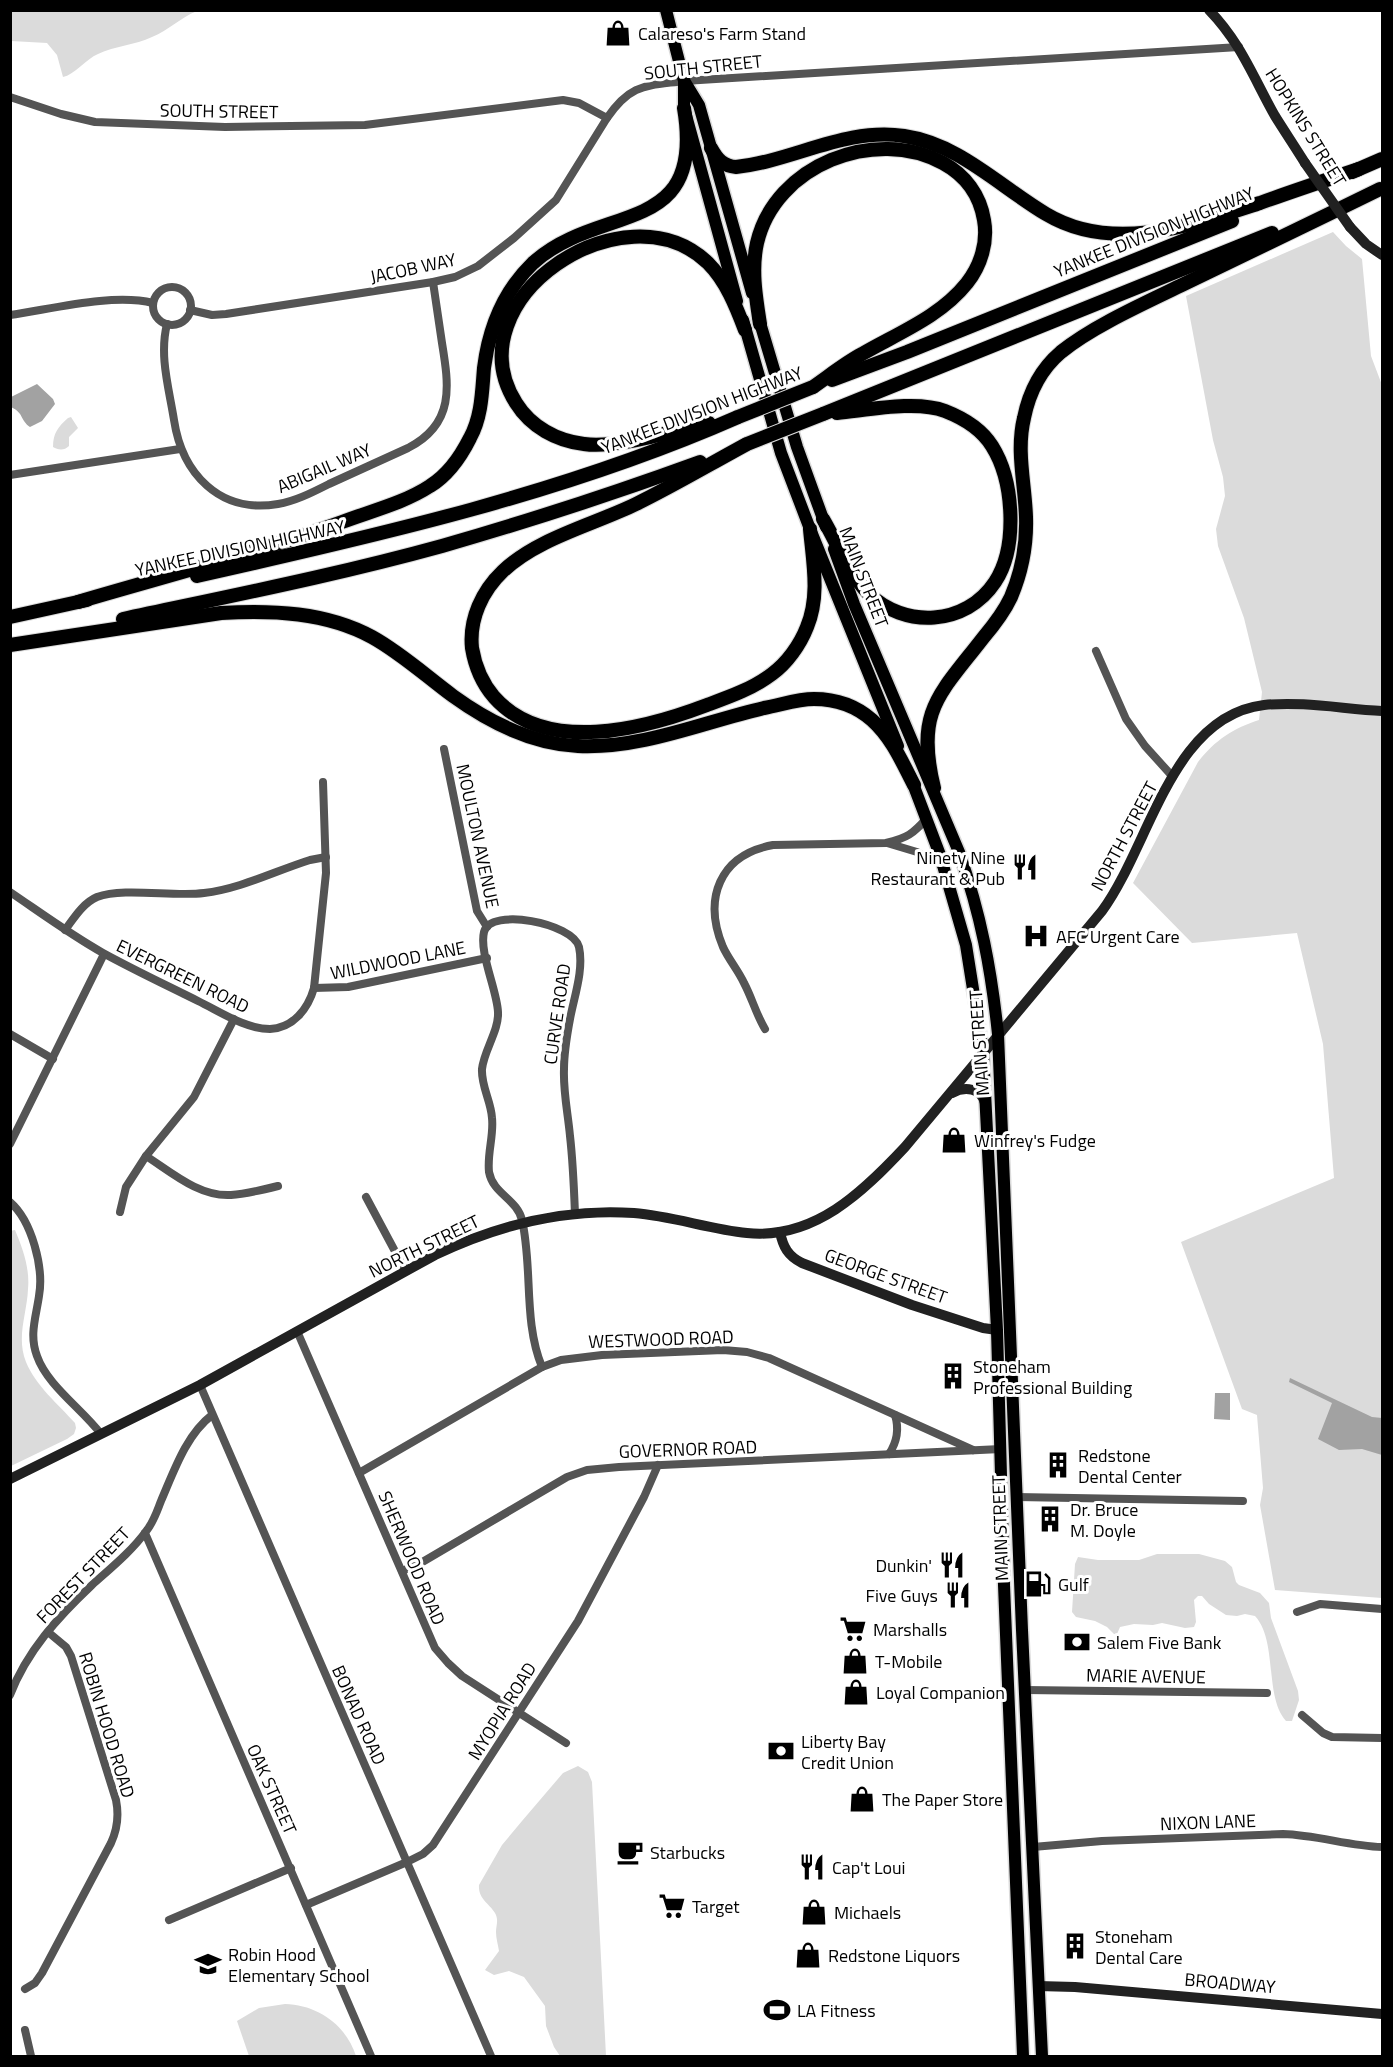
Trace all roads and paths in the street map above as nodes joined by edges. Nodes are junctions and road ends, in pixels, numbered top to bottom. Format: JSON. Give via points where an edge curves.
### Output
{"nodes":[{"id":1,"x":666,"y":10,"type":"edge"},
{"id":2,"x":1209,"y":10,"type":"edge"},
{"id":3,"x":1239,"y":47,"type":"junction"},
{"id":4,"x":684,"y":81,"type":"junction"},
{"id":5,"x":10,"y":97,"type":"edge"},
{"id":6,"x":684,"y":108,"type":"junction"},
{"id":7,"x":607,"y":118,"type":"junction"},
{"id":8,"x":711,"y":148,"type":"junction"},
{"id":9,"x":1383,"y":159,"type":"edge"},
{"id":10,"x":1359,"y":169,"type":"junction"},
{"id":11,"x":1382,"y":189,"type":"edge"},
{"id":12,"x":1383,"y":255,"type":"edge"},
{"id":13,"x":433,"y":282,"type":"junction"},
{"id":14,"x":153,"y":303,"type":"junction"},
{"id":15,"x":190,"y":310,"type":"junction"},
{"id":16,"x":10,"y":315,"type":"edge"},
{"id":17,"x":167,"y":324,"type":"junction"},
{"id":18,"x":760,"y":324,"type":"junction"},
{"id":19,"x":745,"y":330,"type":"junction"},
{"id":20,"x":813,"y":387,"type":"junction"},
{"id":21,"x":823,"y":414,"type":"junction"},
{"id":22,"x":738,"y":417,"type":"junction"},
{"id":23,"x":747,"y":444,"type":"junction"},
{"id":24,"x":180,"y":449,"type":"junction"},
{"id":25,"x":10,"y":475,"type":"edge"},
{"id":26,"x":823,"y":519,"type":"junction"},
{"id":27,"x":810,"y":529,"type":"junction"},
{"id":28,"x":78,"y":602,"type":"junction"},
{"id":29,"x":10,"y":617,"type":"edge"},
{"id":30,"x":10,"y":645,"type":"edge"},
{"id":31,"x":1096,"y":651,"type":"dead end"},
{"id":32,"x":1383,"y":711,"type":"edge"},
{"id":33,"x":444,"y":749,"type":"dead end"},
{"id":34,"x":1173,"y":777,"type":"junction"},
{"id":35,"x":323,"y":782,"type":"dead end"},
{"id":36,"x":914,"y":785,"type":"junction"},
{"id":37,"x":934,"y":788,"type":"junction"},
{"id":38,"x":927,"y":818,"type":"junction"},
{"id":39,"x":886,"y":843,"type":"junction"},
{"id":40,"x":326,"y":857,"type":"junction"},
{"id":41,"x":944,"y":867,"type":"junction"},
{"id":42,"x":10,"y":892,"type":"edge"},
{"id":43,"x":487,"y":927,"type":"junction"},
{"id":44,"x":66,"y":930,"type":"junction"},
{"id":45,"x":104,"y":954,"type":"junction"},
{"id":46,"x":487,"y":958,"type":"junction"},
{"id":47,"x":314,"y":988,"type":"junction"},
{"id":48,"x":234,"y":1019,"type":"junction"},
{"id":49,"x":765,"y":1029,"type":"dead end"},
{"id":50,"x":10,"y":1034,"type":"edge"},
{"id":51,"x":998,"y":1034,"type":"junction"},
{"id":52,"x":983,"y":1052,"type":"junction"},
{"id":53,"x":53,"y":1059,"type":"junction"},
{"id":54,"x":949,"y":1095,"type":"junction"},
{"id":55,"x":987,"y":1112,"type":"junction"},
{"id":56,"x":10,"y":1144,"type":"edge"},
{"id":57,"x":146,"y":1156,"type":"junction"},
{"id":58,"x":278,"y":1186,"type":"dead end"},
{"id":59,"x":366,"y":1197,"type":"dead end"},
{"id":60,"x":10,"y":1202,"type":"edge"},
{"id":61,"x":120,"y":1212,"type":"dead end"},
{"id":62,"x":575,"y":1214,"type":"junction"},
{"id":63,"x":522,"y":1222,"type":"junction"},
{"id":64,"x":780,"y":1232,"type":"junction"},
{"id":65,"x":405,"y":1270,"type":"junction"},
{"id":66,"x":997,"y":1330,"type":"junction"},
{"id":67,"x":297,"y":1331,"type":"junction"},
{"id":68,"x":542,"y":1367,"type":"junction"},
{"id":69,"x":200,"y":1385,"type":"junction"},
{"id":70,"x":212,"y":1415,"type":"junction"},
{"id":71,"x":895,"y":1415,"type":"junction"},
{"id":72,"x":101,"y":1434,"type":"junction"},
{"id":73,"x":1001,"y":1449,"type":"junction"},
{"id":74,"x":973,"y":1450,"type":"junction"},
{"id":75,"x":889,"y":1454,"type":"junction"},
{"id":76,"x":658,"y":1465,"type":"junction"},
{"id":77,"x":359,"y":1473,"type":"junction"},
{"id":78,"x":10,"y":1479,"type":"edge"},
{"id":79,"x":1017,"y":1497,"type":"junction"},
{"id":80,"x":1243,"y":1501,"type":"dead end"},
{"id":81,"x":145,"y":1533,"type":"junction"},
{"id":82,"x":402,"y":1571,"type":"junction"},
{"id":83,"x":1383,"y":1609,"type":"edge"},
{"id":84,"x":1297,"y":1612,"type":"dead end"},
{"id":85,"x":48,"y":1632,"type":"junction"},
{"id":86,"x":1025,"y":1690,"type":"junction"},
{"id":87,"x":1267,"y":1693,"type":"dead end"},
{"id":88,"x":10,"y":1695,"type":"edge"},
{"id":89,"x":519,"y":1713,"type":"junction"},
{"id":90,"x":1302,"y":1715,"type":"dead end"},
{"id":91,"x":1383,"y":1738,"type":"edge"},
{"id":92,"x":566,"y":1743,"type":"dead end"},
{"id":93,"x":1033,"y":1847,"type":"junction"},
{"id":94,"x":1383,"y":1847,"type":"edge"},
{"id":95,"x":407,"y":1862,"type":"junction"},
{"id":96,"x":291,"y":1868,"type":"junction"},
{"id":97,"x":306,"y":1905,"type":"junction"},
{"id":98,"x":169,"y":1920,"type":"dead end"},
{"id":99,"x":1038,"y":1986,"type":"junction"},
{"id":100,"x":25,"y":1989,"type":"dead end"},
{"id":101,"x":1383,"y":2014,"type":"edge"},
{"id":102,"x":25,"y":2030,"type":"dead end"},
{"id":103,"x":31,"y":2056,"type":"edge"},
{"id":104,"x":371,"y":2056,"type":"edge"},
{"id":105,"x":491,"y":2056,"type":"edge"},
{"id":106,"x":1023,"y":2056,"type":"edge"},
{"id":107,"x":1042,"y":2056,"type":"edge"}],
"edges":[{"from":1,"to":4,"type":"main road","name":"MAIN STREET"},
{"from":2,"to":3,"type":"street","name":"HOPKINS STREET"},
{"from":3,"to":4,"type":"street","name":"SOUTH STREET"},
{"from":3,"to":12,"type":"street","name":"HOPKINS STREET","bridge":true,"via":[[1305,163],[1350,227]]},
{"from":4,"to":6,"type":"main road","name":"MAIN STREET"},
{"from":4,"to":7,"type":"street","name":"SOUTH STREET","via":[[638,88],[623,97]]},
{"from":4,"to":8,"type":"main road","name":"MAIN STREET","via":[[699,105]]},
{"from":5,"to":7,"type":"street","name":"SOUTH STREET","via":[[84,120],[161,126],[358,126],[564,100],[579,103]]},
{"from":6,"to":19,"type":"main road","name":"MAIN STREET"},
{"from":6,"to":28,"type":"highway","via":[[685,162],[667,195],[646,212],[559,244],[532,265],[504,300],[489,340],[473,432],[456,461],[438,480],[409,496],[329,526]]},
{"from":7,"to":13,"type":"street","name":"JACOB WAY","via":[[550,206],[486,261],[462,274]]},
{"from":8,"to":10,"type":"highway","via":[[721,163],[736,167],[867,135],[914,137],[956,153],[1054,218],[1085,230],[1110,234],[1144,233],[1192,224]]},
{"from":8,"to":18,"type":"main road","name":"MAIN STREET"},
{"from":9,"to":10,"type":"highway","name":"YANKEE DIVISION HIGHWAY"},
{"from":10,"to":20,"type":"highway","name":"YANKEE DIVISION HIGHWAY"},
{"from":11,"to":21,"type":"highway"},
{"from":11,"to":37,"type":"highway","via":[[1145,303],[1071,345],[1044,371],[1029,400],[1021,435],[1026,516],[1022,567],[1007,605],[933,709],[926,743]]},
{"from":13,"to":15,"type":"street","name":"JACOB WAY","via":[[226,314]]},
{"from":13,"to":24,"type":"street","name":"ABIGAIL WAY","via":[[448,392],[436,425],[415,445],[300,498],[268,505],[246,504],[216,492],[192,470]]},
{"from":14,"to":15,"type":"street","via":[[159,291],[175,287],[188,295]]},
{"from":14,"to":16,"type":"street","via":[[106,301]]},
{"from":14,"to":17,"type":"street","via":[[156,316]]},
{"from":15,"to":17,"type":"street","via":[[180,323]]},
{"from":17,"to":24,"type":"street","name":"ABIGAIL WAY","via":[[164,356]]},
{"from":18,"to":20,"type":"highway","via":[[755,286],[757,241],[780,198],[811,170],[853,153],[900,150],[938,160],[969,183],[982,209],[985,235],[979,262],[965,285],[932,314],[859,355]]},
{"from":18,"to":26,"type":"main road","name":"MAIN STREET","via":[[796,447]]},
{"from":19,"to":22,"type":"highway","via":[[725,284],[704,259],[667,241],[628,238],[601,242],[576,252],[540,277],[517,307],[503,347],[503,369],[515,402],[538,426],[566,441],[590,445],[618,443]]},
{"from":19,"to":27,"type":"main road","name":"MAIN STREET","via":[[781,453]]},
{"from":20,"to":22,"type":"highway","name":"YANKEE DIVISION HIGHWAY","bridge":true},
{"from":21,"to":23,"type":"highway","bridge":true},
{"from":21,"to":26,"type":"highway","via":[[930,407],[974,427],[1000,460],[1010,510],[1010,538],[1001,571],[982,597],[953,614],[920,619],[896,612],[867,591]]},
{"from":22,"to":28,"type":"highway","name":"YANKEE DIVISION HIGHWAY","via":[[693,437],[454,515],[352,542]]},
{"from":23,"to":27,"type":"highway","via":[[635,504],[532,550],[503,571],[482,598],[472,630],[475,661],[489,691],[518,717],[550,728],[604,732],[683,715],[744,691],[788,658],[807,628],[815,594]]},
{"from":23,"to":30,"type":"highway","via":[[583,504],[441,546]]},
{"from":24,"to":25,"type":"street"},
{"from":26,"to":37,"type":"main road","name":"MAIN STREET","via":[[854,604]]},
{"from":27,"to":36,"type":"main road","name":"MAIN STREET"},
{"from":28,"to":29,"type":"highway","name":"YANKEE DIVISION HIGHWAY"},
{"from":30,"to":36,"type":"highway","via":[[221,613],[296,614],[333,621],[364,633],[490,719],[556,744],[641,741],[800,700],[842,703],[880,728]]},
{"from":31,"to":34,"type":"street","via":[[1126,719]]},
{"from":32,"to":34,"type":"street","name":"NORTH STREET","via":[[1276,704],[1237,712],[1203,734]]},
{"from":33,"to":43,"type":"street","name":"MOULTON AVENUE","via":[[477,910]]},
{"from":34,"to":51,"type":"street","name":"NORTH STREET","via":[[1107,904]]},
{"from":35,"to":40,"type":"street","name":"EVERGREEN ROAD"},
{"from":36,"to":38,"type":"main road","name":"MAIN STREET"},
{"from":37,"to":51,"type":"main road","name":"MAIN STREET","via":[[960,852],[984,934]]},
{"from":38,"to":39,"type":"street","via":[[912,834]]},
{"from":38,"to":41,"type":"main road","name":"MAIN STREET"},
{"from":39,"to":41,"type":"street","via":[[917,852]]},
{"from":39,"to":49,"type":"street","via":[[768,846],[745,854],[725,873],[715,899],[717,928]]},
{"from":40,"to":44,"type":"street","via":[[214,891],[103,896],[87,903]]},
{"from":40,"to":47,"type":"street","name":"EVERGREEN ROAD"},
{"from":41,"to":52,"type":"main road","name":"MAIN STREET","via":[[966,945]]},
{"from":42,"to":44,"type":"street","name":"EVERGREEN ROAD"},
{"from":43,"to":46,"type":"street"},
{"from":43,"to":62,"type":"street","name":"CURVE ROAD","via":[[510,920],[544,924],[568,933],[579,947],[564,1069]]},
{"from":44,"to":45,"type":"street","name":"EVERGREEN ROAD"},
{"from":45,"to":48,"type":"street","name":"EVERGREEN ROAD"},
{"from":45,"to":53,"type":"street"},
{"from":46,"to":47,"type":"street","name":"WILDWOOD LANE","via":[[348,987]]},
{"from":46,"to":63,"type":"street","via":[[498,1016],[482,1071],[492,1114],[489,1172],[499,1192],[516,1205]]},
{"from":47,"to":48,"type":"street","name":"EVERGREEN ROAD","via":[[303,1012],[281,1027],[257,1027]]},
{"from":48,"to":57,"type":"street","via":[[194,1097]]},
{"from":50,"to":53,"type":"street"},
{"from":51,"to":52,"type":"street","name":"NORTH STREET"},
{"from":51,"to":79,"type":"main road","name":"MAIN STREET"},
{"from":52,"to":54,"type":"street","name":"NORTH STREET"},
{"from":52,"to":55,"type":"main road","name":"MAIN STREET"},
{"from":53,"to":56,"type":"street"},
{"from":54,"to":55,"type":"street","via":[[959,1089],[975,1091],[983,1097]]},
{"from":54,"to":64,"type":"street","name":"NORTH STREET","via":[[892,1160],[845,1203],[818,1221]]},
{"from":55,"to":66,"type":"main road","name":"MAIN STREET"},
{"from":57,"to":58,"type":"street","via":[[211,1194],[231,1195]]},
{"from":57,"to":61,"type":"street","via":[[126,1188]]},
{"from":59,"to":65,"type":"street"},
{"from":60,"to":72,"type":"street","via":[[23,1216],[40,1271],[33,1330],[36,1354],[49,1378]]},
{"from":62,"to":63,"type":"street","name":"NORTH STREET"},
{"from":62,"to":64,"type":"street","name":"NORTH STREET","via":[[642,1214],[745,1233]]},
{"from":63,"to":65,"type":"street","name":"NORTH STREET","via":[[470,1239]]},
{"from":63,"to":68,"type":"street","via":[[532,1323]]},
{"from":64,"to":66,"type":"street","name":"GEORGE STREET","via":[[786,1250],[802,1263],[912,1305]]},
{"from":65,"to":67,"type":"street","name":"NORTH STREET"},
{"from":66,"to":73,"type":"main road","name":"MAIN STREET"},
{"from":67,"to":69,"type":"street","name":"NORTH STREET"},
{"from":67,"to":77,"type":"street","name":"SHERWOOD ROAD"},
{"from":68,"to":71,"type":"street","name":"WESTWOOD ROAD","via":[[584,1356],[736,1350],[769,1358]]},
{"from":68,"to":77,"type":"street","name":"WESTWOOD ROAD"},
{"from":69,"to":70,"type":"street","name":"BONAD ROAD"},
{"from":69,"to":72,"type":"street","name":"NORTH STREET"},
{"from":70,"to":81,"type":"street","name":"FOREST STREET","via":[[188,1443]]},
{"from":70,"to":95,"type":"street","name":"BONAD ROAD"},
{"from":71,"to":74,"type":"street","name":"WESTWOOD ROAD"},
{"from":71,"to":75,"type":"street","via":[[896,1439]]},
{"from":72,"to":78,"type":"street","name":"NORTH STREET"},
{"from":73,"to":74,"type":"street","name":"GOVERNOR ROAD"},
{"from":73,"to":106,"type":"main road","name":"MAIN STREET"},
{"from":74,"to":75,"type":"street","name":"GOVERNOR ROAD"},
{"from":75,"to":76,"type":"street","name":"GOVERNOR ROAD"},
{"from":76,"to":82,"type":"street","name":"GOVERNOR ROAD","via":[[600,1468],[573,1474]]},
{"from":76,"to":89,"type":"street","name":"MYOPIA ROAD","via":[[594,1593]]},
{"from":77,"to":82,"type":"street","name":"SHERWOOD ROAD"},
{"from":79,"to":80,"type":"street"},
{"from":79,"to":86,"type":"main road","name":"MAIN STREET"},
{"from":81,"to":85,"type":"street","name":"FOREST STREET"},
{"from":81,"to":96,"type":"street","name":"OAK STREET"},
{"from":82,"to":89,"type":"street","name":"SHERWOOD ROAD","via":[[430,1639],[442,1656],[462,1676]]},
{"from":83,"to":84,"type":"street","via":[[1320,1604]]},
{"from":85,"to":88,"type":"street","name":"FOREST STREET","via":[[24,1662]]},
{"from":85,"to":100,"type":"street","name":"ROBIN HOOD ROAD","via":[[71,1656],[116,1800],[118,1818],[111,1843],[42,1973]]},
{"from":86,"to":87,"type":"street","name":"MARIE AVENUE"},
{"from":86,"to":93,"type":"main road","name":"MAIN STREET"},
{"from":89,"to":92,"type":"street","name":"SHERWOOD ROAD"},
{"from":89,"to":95,"type":"street","name":"MYOPIA ROAD","via":[[439,1838],[426,1852]]},
{"from":90,"to":91,"type":"street","via":[[1332,1737]]},
{"from":93,"to":94,"type":"street","name":"NIXON LANE","via":[[1283,1834]]},
{"from":93,"to":99,"type":"main road","name":"MAIN STREET"},
{"from":95,"to":97,"type":"street","name":"MYOPIA ROAD"},
{"from":95,"to":105,"type":"street","name":"BONAD ROAD"},
{"from":96,"to":97,"type":"street","name":"OAK STREET"},
{"from":96,"to":98,"type":"street"},
{"from":97,"to":104,"type":"street","name":"OAK STREET"},
{"from":99,"to":101,"type":"street","name":"BROADWAY"},
{"from":99,"to":107,"type":"main road","name":"MAIN STREET"},
{"from":102,"to":103,"type":"street"}]}
